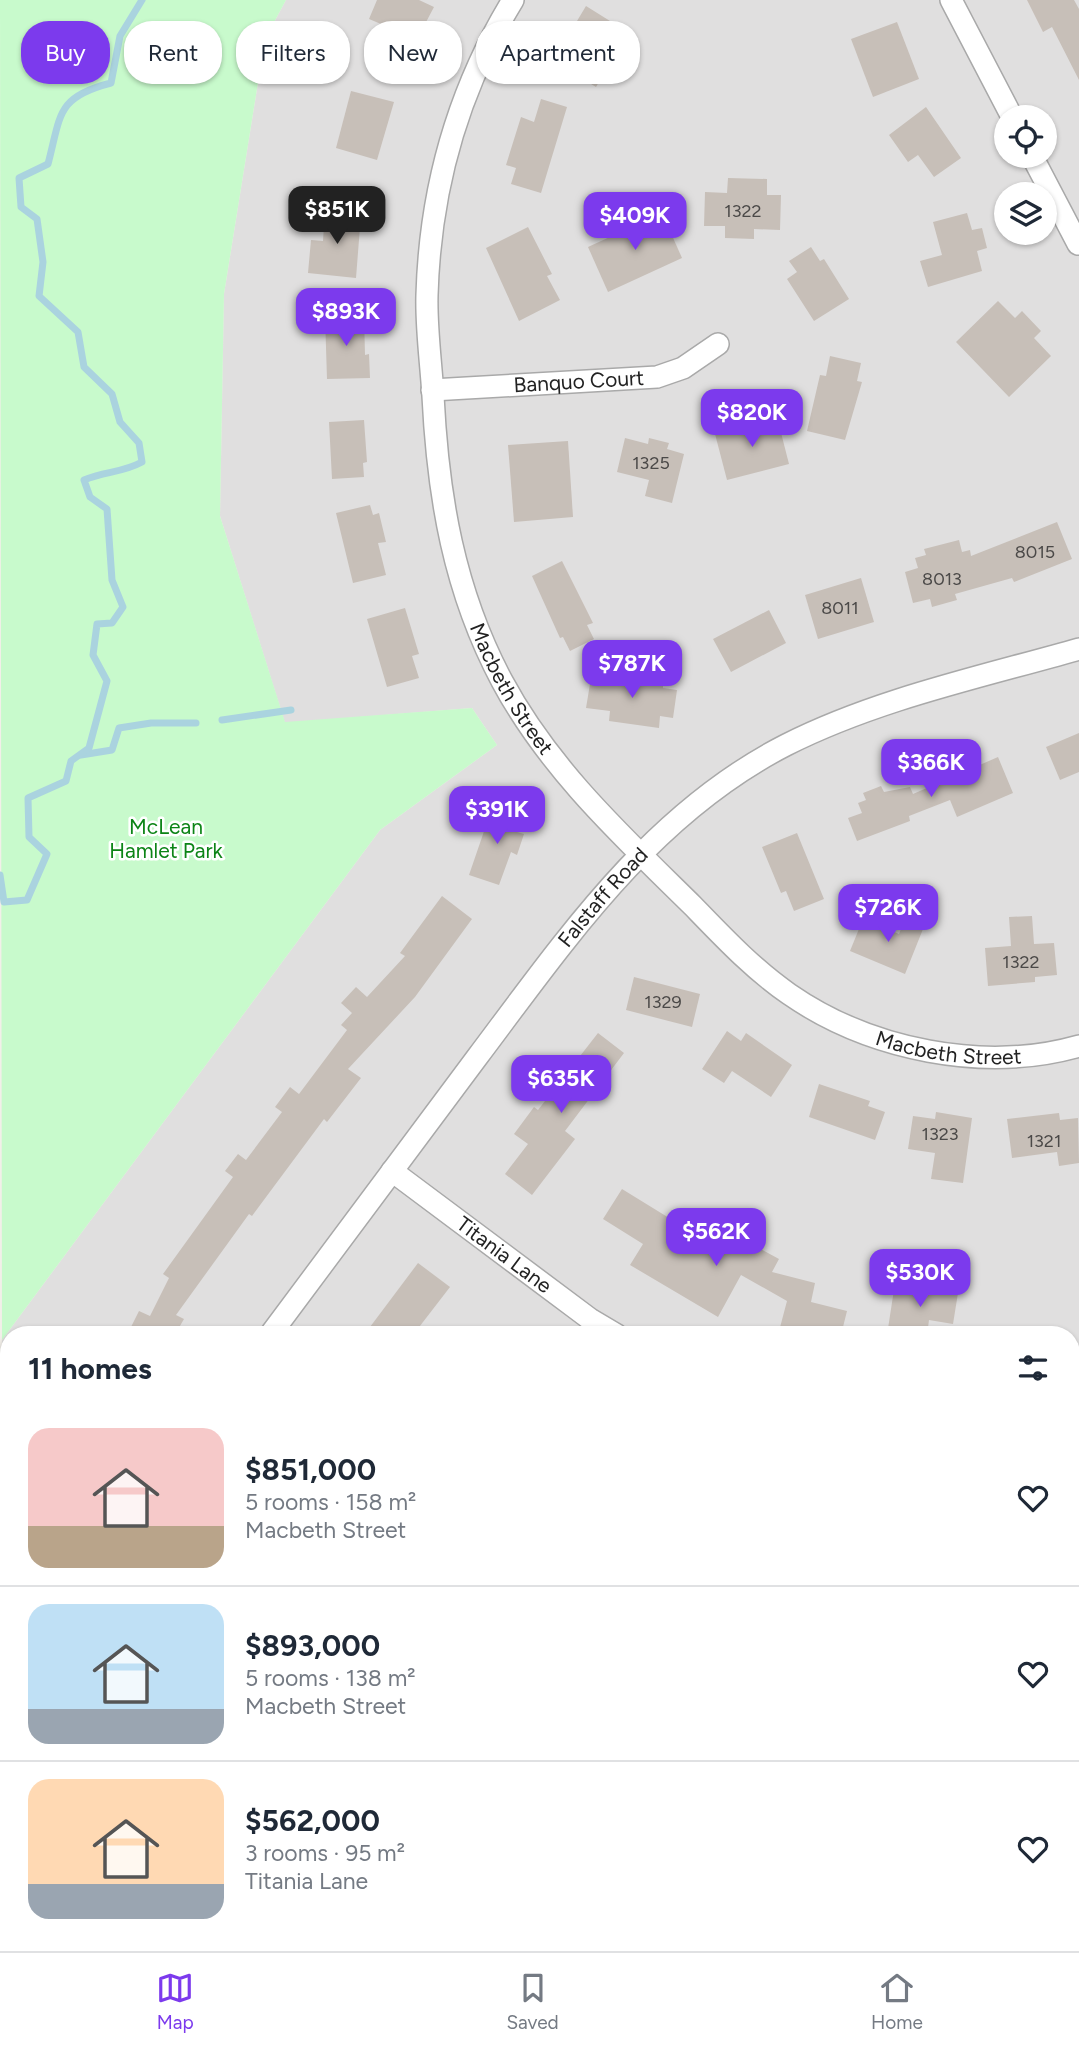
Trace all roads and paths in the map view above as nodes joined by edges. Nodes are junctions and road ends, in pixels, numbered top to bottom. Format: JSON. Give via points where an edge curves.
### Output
{"nodes":[{"id":1,"x":513,"y":0,"type":"edge"},
{"id":2,"x":951,"y":0,"type":"edge"},
{"id":3,"x":1006,"y":105,"type":"edge"},
{"id":4,"x":1038,"y":168,"type":"edge"},
{"id":5,"x":1077,"y":244,"type":"edge"},
{"id":6,"x":718,"y":344,"type":"dead end"},
{"id":7,"x":432,"y":390,"type":"junction"},
{"id":8,"x":1079,"y":649,"type":"edge"},
{"id":9,"x":639,"y":853,"type":"junction"},
{"id":10,"x":1079,"y":1045,"type":"edge"},
{"id":11,"x":392,"y":1171,"type":"junction"},
{"id":12,"x":277,"y":1326,"type":"edge"},
{"id":13,"x":602,"y":1326,"type":"edge"}],
"edges":[{"from":1,"to":7,"type":"street","name":"Macbeth Street","via":[[472,78],[440,179],[430,237],[427,298]]},
{"from":2,"to":3,"type":"street"},
{"from":4,"to":5,"type":"street"},
{"from":6,"to":7,"type":"street","name":"Banquo Court","via":[[683,368],[657,377]]},
{"from":7,"to":9,"type":"street","name":"Macbeth Street","via":[[445,523],[458,578],[478,631],[534,734]]},
{"from":8,"to":9,"type":"street","name":"Falstaff Road","via":[[838,721],[784,746],[730,778]]},
{"from":9,"to":10,"type":"street","name":"Macbeth Street","via":[[754,968],[832,1019],[875,1037],[970,1056],[1018,1056]]},
{"from":9,"to":11,"type":"street","name":"Falstaff Road","via":[[559,949]]},
{"from":11,"to":12,"type":"street","name":"Falstaff Road"},
{"from":11,"to":13,"type":"street","name":"Titania Lane"}]}
